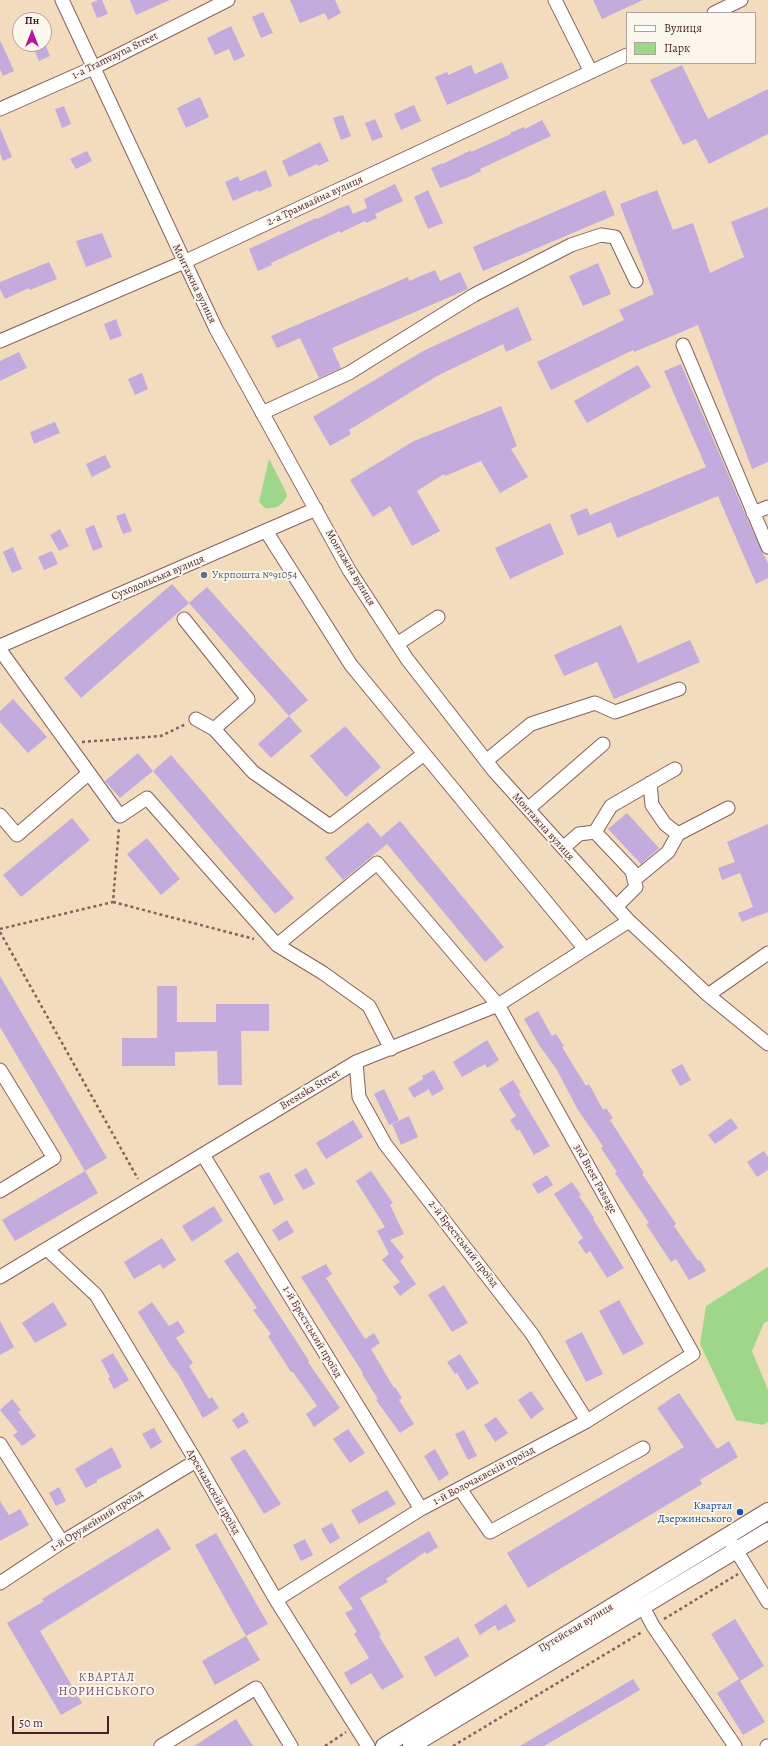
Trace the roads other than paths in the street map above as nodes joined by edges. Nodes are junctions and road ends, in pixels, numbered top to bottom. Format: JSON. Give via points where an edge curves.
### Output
{"nodes":[{"id":1,"x":62,"y":0,"type":"edge"},
{"id":2,"x":228,"y":0,"type":"edge"},
{"id":3,"x":555,"y":0,"type":"edge"},
{"id":4,"x":741,"y":0,"type":"edge"},
{"id":5,"x":716,"y":12,"type":"edge"},
{"id":6,"x":626,"y":55,"type":"edge"},
{"id":7,"x":93,"y":68,"type":"junction"},
{"id":8,"x":592,"y":72,"type":"junction"},
{"id":9,"x":0,"y":109,"type":"edge"},
{"id":10,"x":184,"y":262,"type":"junction"},
{"id":11,"x":636,"y":281,"type":"dead end"},
{"id":12,"x":0,"y":342,"type":"edge"},
{"id":13,"x":683,"y":345,"type":"dead end"},
{"id":14,"x":262,"y":413,"type":"junction"},
{"id":15,"x":768,"y":507,"type":"edge"},
{"id":16,"x":316,"y":509,"type":"junction"},
{"id":17,"x":753,"y":513,"type":"junction"},
{"id":18,"x":266,"y":531,"type":"junction"},
{"id":19,"x":768,"y":547,"type":"edge"},
{"id":20,"x":438,"y":617,"type":"dead end"},
{"id":21,"x":184,"y":619,"type":"dead end"},
{"id":22,"x":398,"y":644,"type":"junction"},
{"id":23,"x":0,"y":646,"type":"edge"},
{"id":24,"x":0,"y":650,"type":"edge"},
{"id":25,"x":679,"y":689,"type":"dead end"},
{"id":26,"x":196,"y":719,"type":"road end"},
{"id":27,"x":214,"y":729,"type":"junction"},
{"id":28,"x":603,"y":744,"type":"dead end"},
{"id":29,"x":424,"y":754,"type":"junction"},
{"id":30,"x":486,"y":761,"type":"junction"},
{"id":31,"x":675,"y":769,"type":"dead end"},
{"id":32,"x":89,"y":773,"type":"junction"},
{"id":33,"x":650,"y":783,"type":"junction"},
{"id":34,"x":728,"y":808,"type":"dead end"},
{"id":35,"x":528,"y":809,"type":"junction"},
{"id":36,"x":0,"y":815,"type":"edge"},
{"id":37,"x":595,"y":832,"type":"junction"},
{"id":38,"x":678,"y":834,"type":"junction"},
{"id":39,"x":563,"y":848,"type":"junction"},
{"id":40,"x":634,"y":880,"type":"junction"},
{"id":41,"x":616,"y":907,"type":"junction"},
{"id":42,"x":629,"y":921,"type":"junction"},
{"id":43,"x":277,"y":945,"type":"junction"},
{"id":44,"x":585,"y":949,"type":"junction"},
{"id":45,"x":768,"y":953,"type":"edge"},
{"id":46,"x":708,"y":995,"type":"junction"},
{"id":47,"x":498,"y":1005,"type":"junction"},
{"id":48,"x":768,"y":1044,"type":"edge"},
{"id":49,"x":391,"y":1049,"type":"junction"},
{"id":50,"x":356,"y":1062,"type":"junction"},
{"id":51,"x":0,"y":1070,"type":"edge"},
{"id":52,"x":204,"y":1155,"type":"junction"},
{"id":53,"x":0,"y":1192,"type":"edge"},
{"id":54,"x":47,"y":1249,"type":"junction"},
{"id":55,"x":0,"y":1277,"type":"edge"},
{"id":56,"x":693,"y":1354,"type":"joint"},
{"id":57,"x":587,"y":1421,"type":"junction"},
{"id":58,"x":0,"y":1444,"type":"edge"},
{"id":59,"x":643,"y":1448,"type":"dead end"},
{"id":60,"x":196,"y":1461,"type":"junction"},
{"id":61,"x":460,"y":1489,"type":"junction"},
{"id":62,"x":421,"y":1509,"type":"junction"},
{"id":63,"x":768,"y":1511,"type":"edge"},
{"id":64,"x":768,"y":1531,"type":"edge"},
{"id":65,"x":727,"y":1536,"type":"junction"},
{"id":66,"x":62,"y":1542,"type":"junction"},
{"id":67,"x":736,"y":1550,"type":"junction"},
{"id":68,"x":0,"y":1583,"type":"edge"},
{"id":69,"x":276,"y":1600,"type":"junction"},
{"id":70,"x":768,"y":1602,"type":"edge"},
{"id":71,"x":643,"y":1607,"type":"junction"},
{"id":72,"x":161,"y":1746,"type":"edge"},
{"id":73,"x":291,"y":1746,"type":"edge"},
{"id":74,"x":368,"y":1746,"type":"edge"},
{"id":75,"x":384,"y":1746,"type":"edge"},
{"id":76,"x":412,"y":1746,"type":"edge"},
{"id":77,"x":735,"y":1746,"type":"edge"}],
"edges":[{"from":1,"to":7,"type":"street","name":"Монтажна вулиця"},
{"from":2,"to":7,"type":"street","name":"1-a Tramvayna Street"},
{"from":3,"to":8,"type":"street"},
{"from":4,"to":5,"type":"street"},
{"from":6,"to":8,"type":"street","name":"2-а Трамвайна вулиця"},
{"from":7,"to":9,"type":"street","name":"1-a Tramvayna Street"},
{"from":7,"to":10,"type":"street","name":"Монтажна вулиця"},
{"from":8,"to":10,"type":"street","name":"2-а Трамвайна вулиця"},
{"from":10,"to":12,"type":"street","name":"2-а Трамвайна вулиця"},
{"from":10,"to":14,"type":"street","name":"Монтажна вулиця","via":[[216,329]]},
{"from":11,"to":14,"type":"street","via":[[615,237],[601,235],[571,245],[474,295],[350,373]]},
{"from":13,"to":17,"type":"street"},
{"from":14,"to":16,"type":"street","name":"Монтажна вулиця"},
{"from":15,"to":17,"type":"street"},
{"from":16,"to":18,"type":"street","name":"Суходольська вулиця"},
{"from":16,"to":22,"type":"street","name":"Монтажна вулиця","via":[[349,570]]},
{"from":17,"to":19,"type":"street"},
{"from":18,"to":23,"type":"street","name":"Суходольська вулиця"},
{"from":18,"to":29,"type":"street","via":[[351,665]]},
{"from":20,"to":22,"type":"street"},
{"from":21,"to":27,"type":"street","via":[[248,698]]},
{"from":22,"to":30,"type":"street","name":"Монтажна вулиця"},
{"from":24,"to":32,"type":"street"},
{"from":25,"to":30,"type":"street","via":[[615,712],[595,703],[531,724]]},
{"from":26,"to":27,"type":"street"},
{"from":27,"to":29,"type":"street","via":[[253,772],[330,826]]},
{"from":28,"to":35,"type":"street"},
{"from":29,"to":44,"type":"street"},
{"from":30,"to":35,"type":"street","name":"Монтажна вулиця"},
{"from":31,"to":33,"type":"street"},
{"from":32,"to":36,"type":"street","via":[[17,835]]},
{"from":32,"to":43,"type":"street","via":[[120,816],[148,798]]},
{"from":33,"to":37,"type":"street","via":[[611,806]]},
{"from":33,"to":38,"type":"street","via":[[652,805],[665,824]]},
{"from":34,"to":38,"type":"street"},
{"from":35,"to":39,"type":"street","name":"Монтажна вулиця"},
{"from":37,"to":39,"type":"street","via":[[579,834]]},
{"from":37,"to":40,"type":"street","via":[[632,872]]},
{"from":38,"to":40,"type":"street","via":[[668,852]]},
{"from":39,"to":41,"type":"street","name":"Монтажна вулиця"},
{"from":40,"to":41,"type":"street","via":[[636,887]]},
{"from":41,"to":42,"type":"street","name":"Монтажна вулиця"},
{"from":42,"to":44,"type":"street","name":"Brestska Street"},
{"from":42,"to":46,"type":"street","name":"Монтажна вулиця"},
{"from":43,"to":47,"type":"street","name":"3rd Brest Passage","via":[[377,863]]},
{"from":43,"to":49,"type":"street","via":[[323,973],[369,1006]]},
{"from":44,"to":47,"type":"street","name":"Brestska Street"},
{"from":45,"to":46,"type":"street"},
{"from":46,"to":48,"type":"street","name":"Монтажна вулиця"},
{"from":47,"to":49,"type":"street","name":"Brestska Street"},
{"from":47,"to":56,"type":"street","name":"3rd Brest Passage"},
{"from":49,"to":50,"type":"street","name":"Brestska Street"},
{"from":50,"to":52,"type":"street","name":"Brestska Street"},
{"from":50,"to":57,"type":"street","name":"2-й Брестський проїзд","via":[[359,1097],[385,1144],[532,1334]]},
{"from":51,"to":53,"type":"street","via":[[54,1158]]},
{"from":52,"to":54,"type":"street","name":"Brestska Street"},
{"from":52,"to":62,"type":"street","name":"1-й Брестський проїзд"},
{"from":54,"to":55,"type":"street","name":"Brestska Street"},
{"from":54,"to":60,"type":"street","name":"Арсєнальскій проїзд","via":[[96,1296]]},
{"from":56,"to":57,"type":"street","name":"1-й Волочаєвскій проїзд"},
{"from":57,"to":61,"type":"street","name":"1-й Волочаєвскій проїзд"},
{"from":58,"to":66,"type":"street"},
{"from":59,"to":61,"type":"street","via":[[490,1532]]},
{"from":60,"to":66,"type":"street","name":"1-й Оружейний проїзд"},
{"from":60,"to":69,"type":"street","name":"Арсєнальскій проїзд"},
{"from":61,"to":62,"type":"street","name":"1-й Волочаєвскій проїзд"},
{"from":62,"to":69,"type":"street","name":"1-й Волочаєвскій проїзд"},
{"from":63,"to":65,"type":"main road","name":"Путєйская вулиця"},
{"from":64,"to":67,"type":"main road","name":"Путєйская вулиця"},
{"from":65,"to":67,"type":"street"},
{"from":65,"to":75,"type":"main road","name":"Путєйская вулиця"},
{"from":66,"to":68,"type":"street","name":"1-й Оружейний проїзд"},
{"from":67,"to":70,"type":"street"},
{"from":67,"to":71,"type":"main road","name":"Путєйская вулиця"},
{"from":69,"to":74,"type":"street","name":"Арсєнальскій проїзд"},
{"from":71,"to":76,"type":"main road","name":"Путєйская вулиця"},
{"from":71,"to":77,"type":"street","via":[[653,1626]]},
{"from":72,"to":73,"type":"street","via":[[256,1688]]}]}
